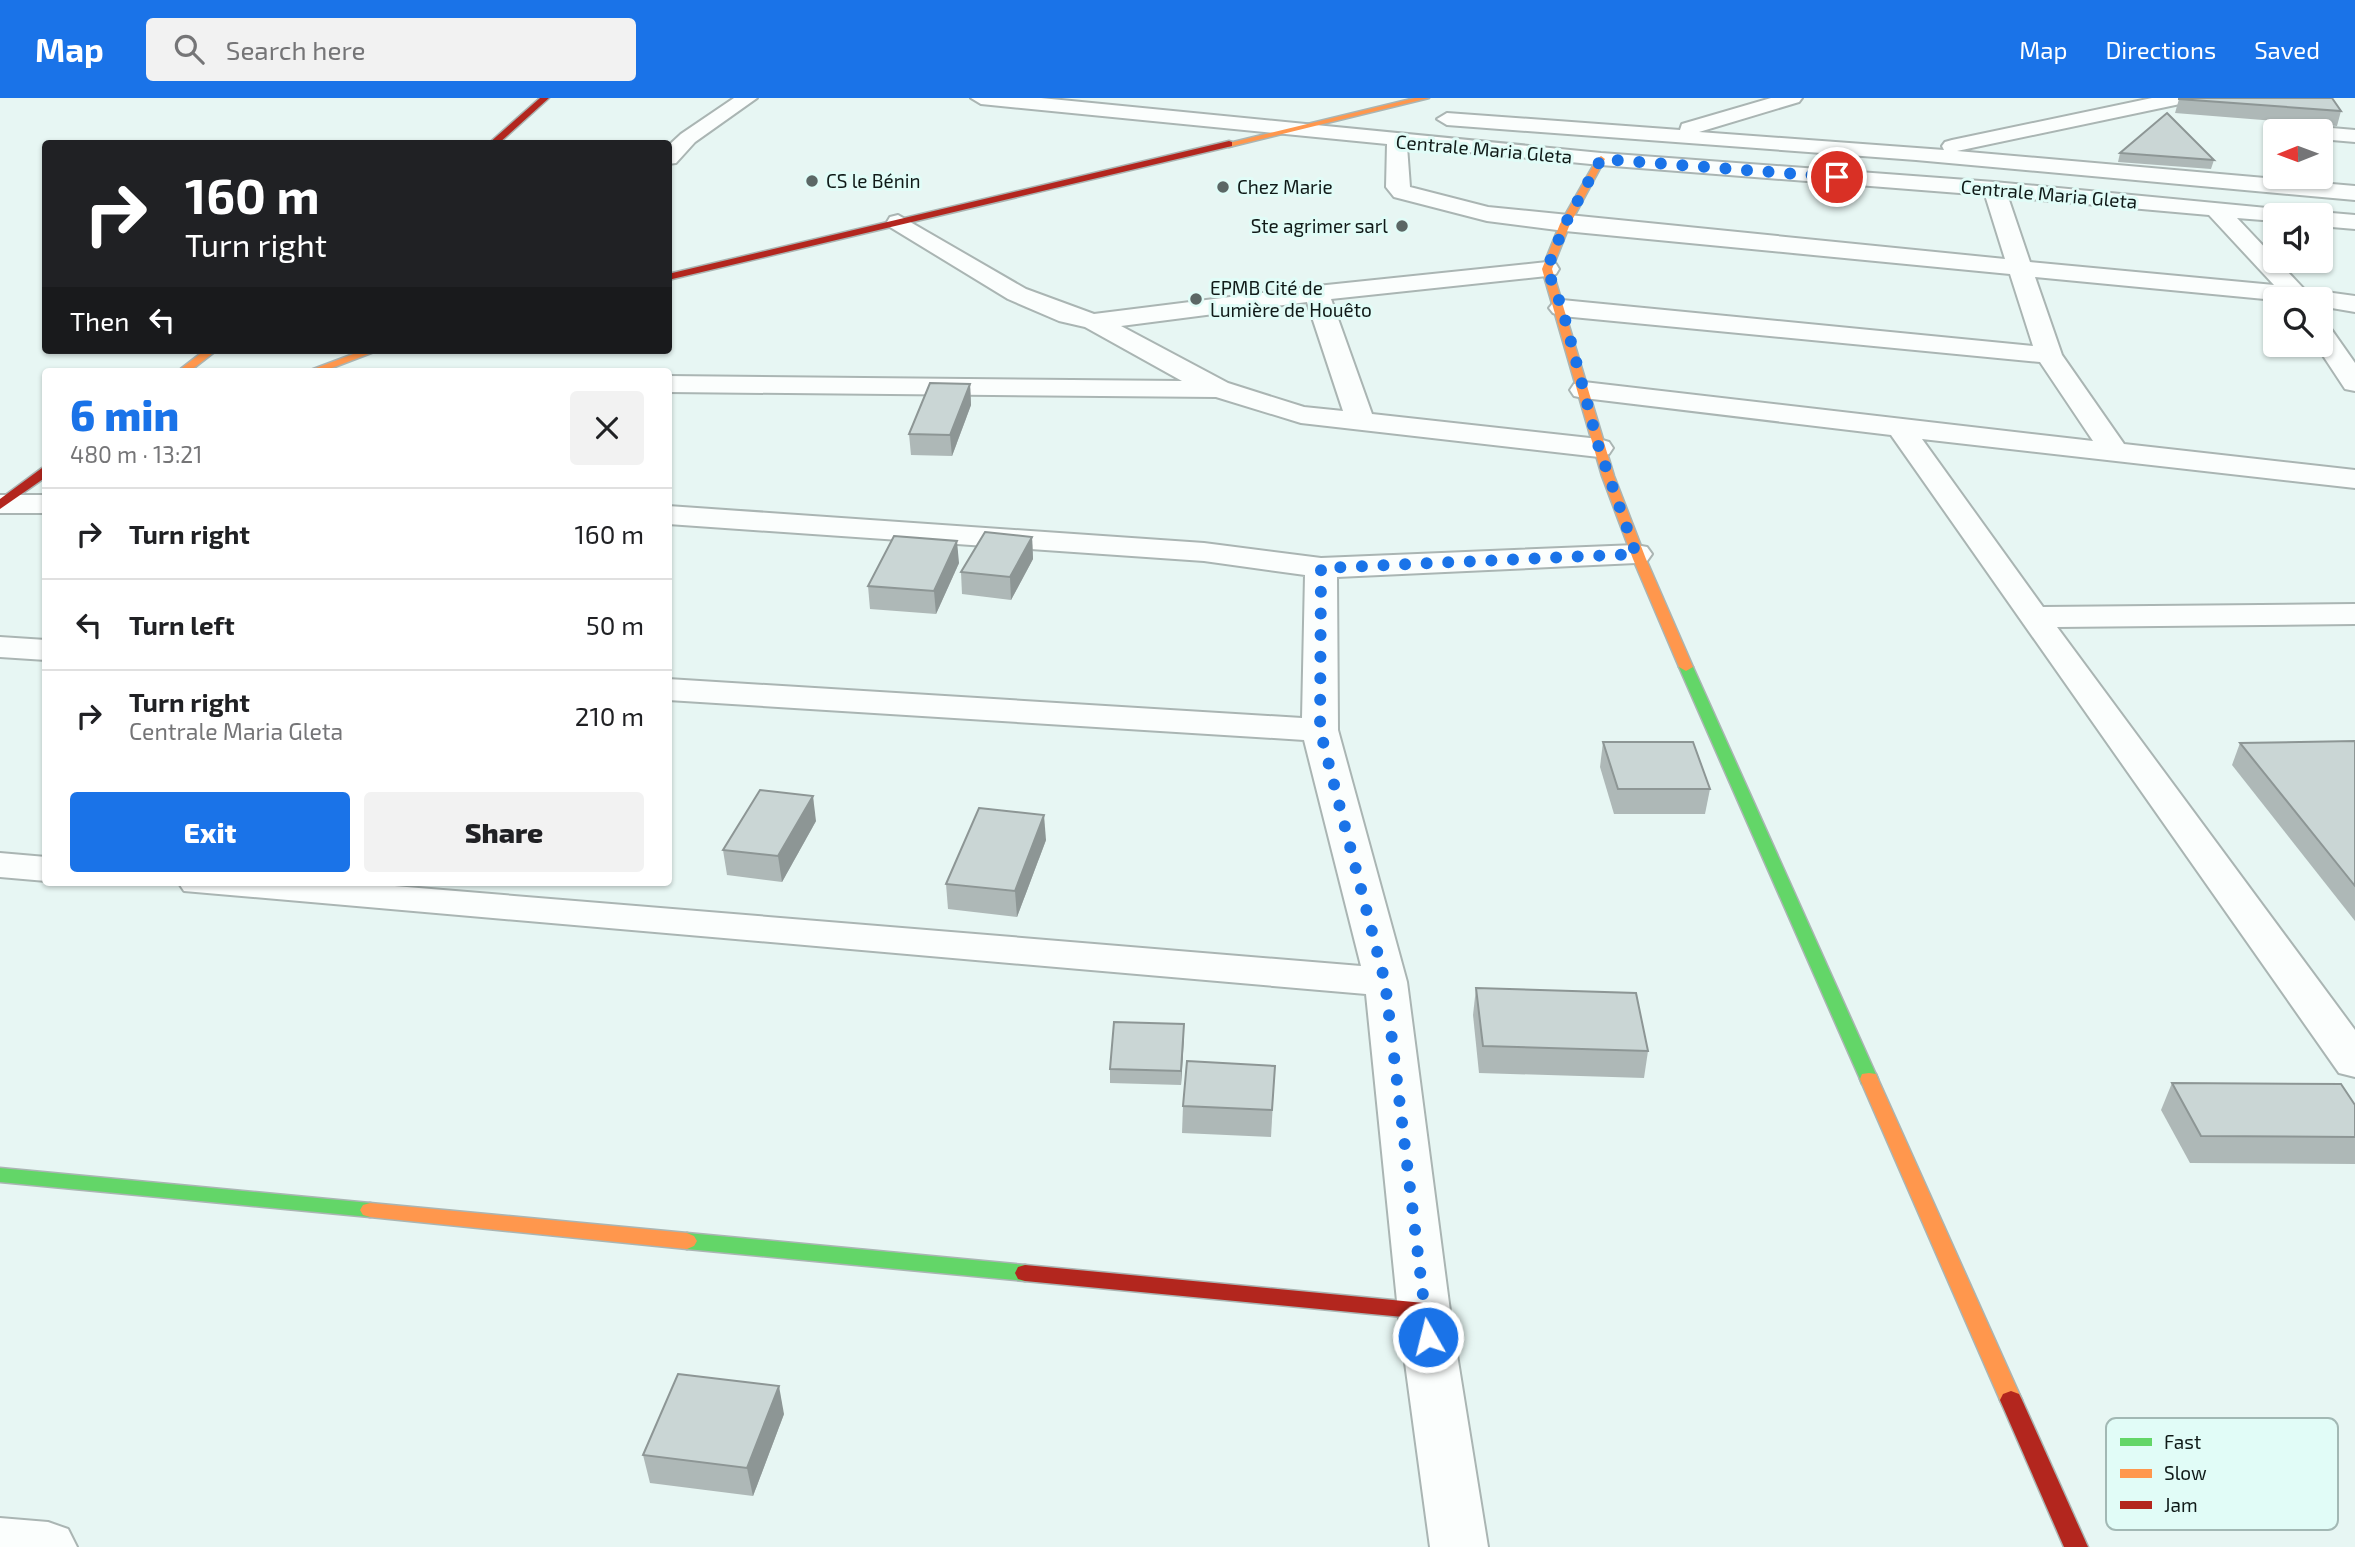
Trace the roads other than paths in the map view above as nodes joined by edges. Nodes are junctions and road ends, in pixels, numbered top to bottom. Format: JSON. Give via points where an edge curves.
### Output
{"nodes":[{"id":1,"x":545,"y":98,"type":"edge"},
{"id":2,"x":747,"y":98,"type":"edge"},
{"id":3,"x":981,"y":98,"type":"edge"},
{"id":4,"x":1425,"y":98,"type":"edge"},
{"id":5,"x":1792,"y":98,"type":"edge"},
{"id":6,"x":2180,"y":98,"type":"edge"},
{"id":7,"x":1198,"y":108,"type":"edge"},
{"id":8,"x":1361,"y":114,"type":"junction"},
{"id":9,"x":1292,"y":131,"type":"junction"},
{"id":10,"x":2333,"y":134,"type":"edge"},
{"id":11,"x":1667,"y":135,"type":"junction"},
{"id":12,"x":2355,"y":135,"type":"edge"},
{"id":13,"x":497,"y":140,"type":"edge"},
{"id":14,"x":1397,"y":141,"type":"junction"},
{"id":15,"x":672,"y":154,"type":"edge"},
{"id":16,"x":1916,"y":154,"type":"junction"},
{"id":17,"x":1601,"y":159,"type":"junction"},
{"id":18,"x":1994,"y":189,"type":"junction"},
{"id":19,"x":2355,"y":193,"type":"edge"},
{"id":20,"x":2217,"y":209,"type":"junction"},
{"id":21,"x":2263,"y":213,"type":"edge"},
{"id":22,"x":2333,"y":220,"type":"edge"},
{"id":23,"x":898,"y":222,"type":"junction"},
{"id":24,"x":2355,"y":222,"type":"edge"},
{"id":25,"x":1565,"y":224,"type":"junction"},
{"id":26,"x":2018,"y":268,"type":"junction"},
{"id":27,"x":1547,"y":269,"type":"junction"},
{"id":28,"x":672,"y":276,"type":"edge"},
{"id":29,"x":2289,"y":287,"type":"edge"},
{"id":30,"x":1317,"y":293,"type":"junction"},
{"id":31,"x":2263,"y":293,"type":"edge"},
{"id":32,"x":2333,"y":301,"type":"edge"},
{"id":33,"x":2355,"y":304,"type":"edge"},
{"id":34,"x":1562,"y":308,"type":"junction"},
{"id":35,"x":1094,"y":322,"type":"junction"},
{"id":36,"x":2333,"y":350,"type":"edge"},
{"id":37,"x":206,"y":354,"type":"edge"},
{"id":38,"x":362,"y":354,"type":"edge"},
{"id":39,"x":2049,"y":355,"type":"junction"},
{"id":40,"x":187,"y":368,"type":"edge"},
{"id":41,"x":322,"y":368,"type":"edge"},
{"id":42,"x":2355,"y":383,"type":"edge"},
{"id":43,"x":672,"y":384,"type":"edge"},
{"id":44,"x":1218,"y":389,"type":"junction"},
{"id":45,"x":1584,"y":390,"type":"junction"},
{"id":46,"x":1360,"y":422,"type":"junction"},
{"id":47,"x":1900,"y":428,"type":"junction"},
{"id":48,"x":1599,"y":448,"type":"junction"},
{"id":49,"x":2113,"y":450,"type":"junction"},
{"id":50,"x":42,"y":474,"type":"edge"},
{"id":51,"x":2355,"y":479,"type":"edge"},
{"id":52,"x":1,"y":504,"type":"edge"},
{"id":53,"x":42,"y":504,"type":"edge"},
{"id":54,"x":672,"y":515,"type":"edge"},
{"id":55,"x":1636,"y":554,"type":"junction"},
{"id":56,"x":1321,"y":568,"type":"junction"},
{"id":57,"x":2355,"y":614,"type":"edge"},
{"id":58,"x":2033,"y":617,"type":"junction"},
{"id":59,"x":0,"y":647,"type":"edge"},
{"id":60,"x":42,"y":650,"type":"edge"},
{"id":61,"x":672,"y":689,"type":"edge"},
{"id":62,"x":1320,"y":730,"type":"junction"},
{"id":63,"x":0,"y":865,"type":"edge"},
{"id":64,"x":42,"y":869,"type":"edge"},
{"id":65,"x":245,"y":886,"type":"edge"},
{"id":66,"x":1385,"y":982,"type":"junction"},
{"id":67,"x":2355,"y":1062,"type":"edge"},
{"id":68,"x":0,"y":1175,"type":"edge"},
{"id":69,"x":1424,"y":1311,"type":"junction"},
{"id":70,"x":0,"y":1543,"type":"edge"},
{"id":71,"x":48,"y":1547,"type":"edge"},
{"id":72,"x":1459,"y":1547,"type":"edge"},
{"id":73,"x":2076,"y":1547,"type":"edge"}],
"edges":[{"from":1,"to":13,"type":"street"},
{"from":2,"to":15,"type":"street"},
{"from":3,"to":7,"type":"street","name":"Centrale Maria Gleta"},
{"from":4,"to":8,"type":"street"},
{"from":5,"to":11,"type":"street"},
{"from":6,"to":16,"type":"street"},
{"from":7,"to":9,"type":"street","name":"Centrale Maria Gleta"},
{"from":8,"to":9,"type":"street"},
{"from":8,"to":11,"type":"street"},
{"from":9,"to":14,"type":"street","name":"Centrale Maria Gleta"},
{"from":9,"to":23,"type":"street"},
{"from":10,"to":12,"type":"street"},
{"from":11,"to":16,"type":"street"},
{"from":14,"to":17,"type":"street","name":"Centrale Maria Gleta"},
{"from":14,"to":25,"type":"street","via":[[1397,187],[1402,192],[1488,214]]},
{"from":16,"to":19,"type":"street"},
{"from":17,"to":18,"type":"street","name":"Centrale Maria Gleta"},
{"from":17,"to":25,"type":"street"},
{"from":18,"to":20,"type":"street","name":"Centrale Maria Gleta"},
{"from":18,"to":26,"type":"street"},
{"from":20,"to":21,"type":"street","name":"Centrale Maria Gleta"},
{"from":20,"to":29,"type":"street"},
{"from":22,"to":24,"type":"street"},
{"from":23,"to":28,"type":"street"},
{"from":23,"to":35,"type":"street","via":[[1013,292],[1069,317]]},
{"from":25,"to":26,"type":"street"},
{"from":25,"to":27,"type":"street"},
{"from":26,"to":31,"type":"street"},
{"from":26,"to":39,"type":"street"},
{"from":27,"to":30,"type":"street"},
{"from":27,"to":34,"type":"street"},
{"from":30,"to":35,"type":"street"},
{"from":30,"to":46,"type":"street"},
{"from":32,"to":33,"type":"street"},
{"from":34,"to":39,"type":"street"},
{"from":34,"to":45,"type":"street"},
{"from":35,"to":44,"type":"street"},
{"from":36,"to":42,"type":"street"},
{"from":37,"to":40,"type":"street"},
{"from":38,"to":41,"type":"street"},
{"from":39,"to":49,"type":"street"},
{"from":43,"to":44,"type":"street"},
{"from":44,"to":46,"type":"street","via":[[1301,415]]},
{"from":45,"to":47,"type":"street"},
{"from":45,"to":48,"type":"street"},
{"from":46,"to":48,"type":"street"},
{"from":47,"to":49,"type":"street"},
{"from":47,"to":58,"type":"street"},
{"from":48,"to":55,"type":"street"},
{"from":49,"to":51,"type":"street"},
{"from":50,"to":52,"type":"street"},
{"from":52,"to":53,"type":"street"},
{"from":54,"to":56,"type":"street","via":[[1204,552]]},
{"from":55,"to":56,"type":"street"},
{"from":55,"to":73,"type":"street"},
{"from":56,"to":62,"type":"street"},
{"from":57,"to":58,"type":"street"},
{"from":58,"to":67,"type":"street"},
{"from":59,"to":60,"type":"street"},
{"from":61,"to":62,"type":"street"},
{"from":62,"to":66,"type":"street"},
{"from":63,"to":64,"type":"street"},
{"from":65,"to":66,"type":"street"},
{"from":66,"to":69,"type":"street"},
{"from":68,"to":69,"type":"street"},
{"from":69,"to":72,"type":"street"},
{"from":70,"to":71,"type":"street"}]}
